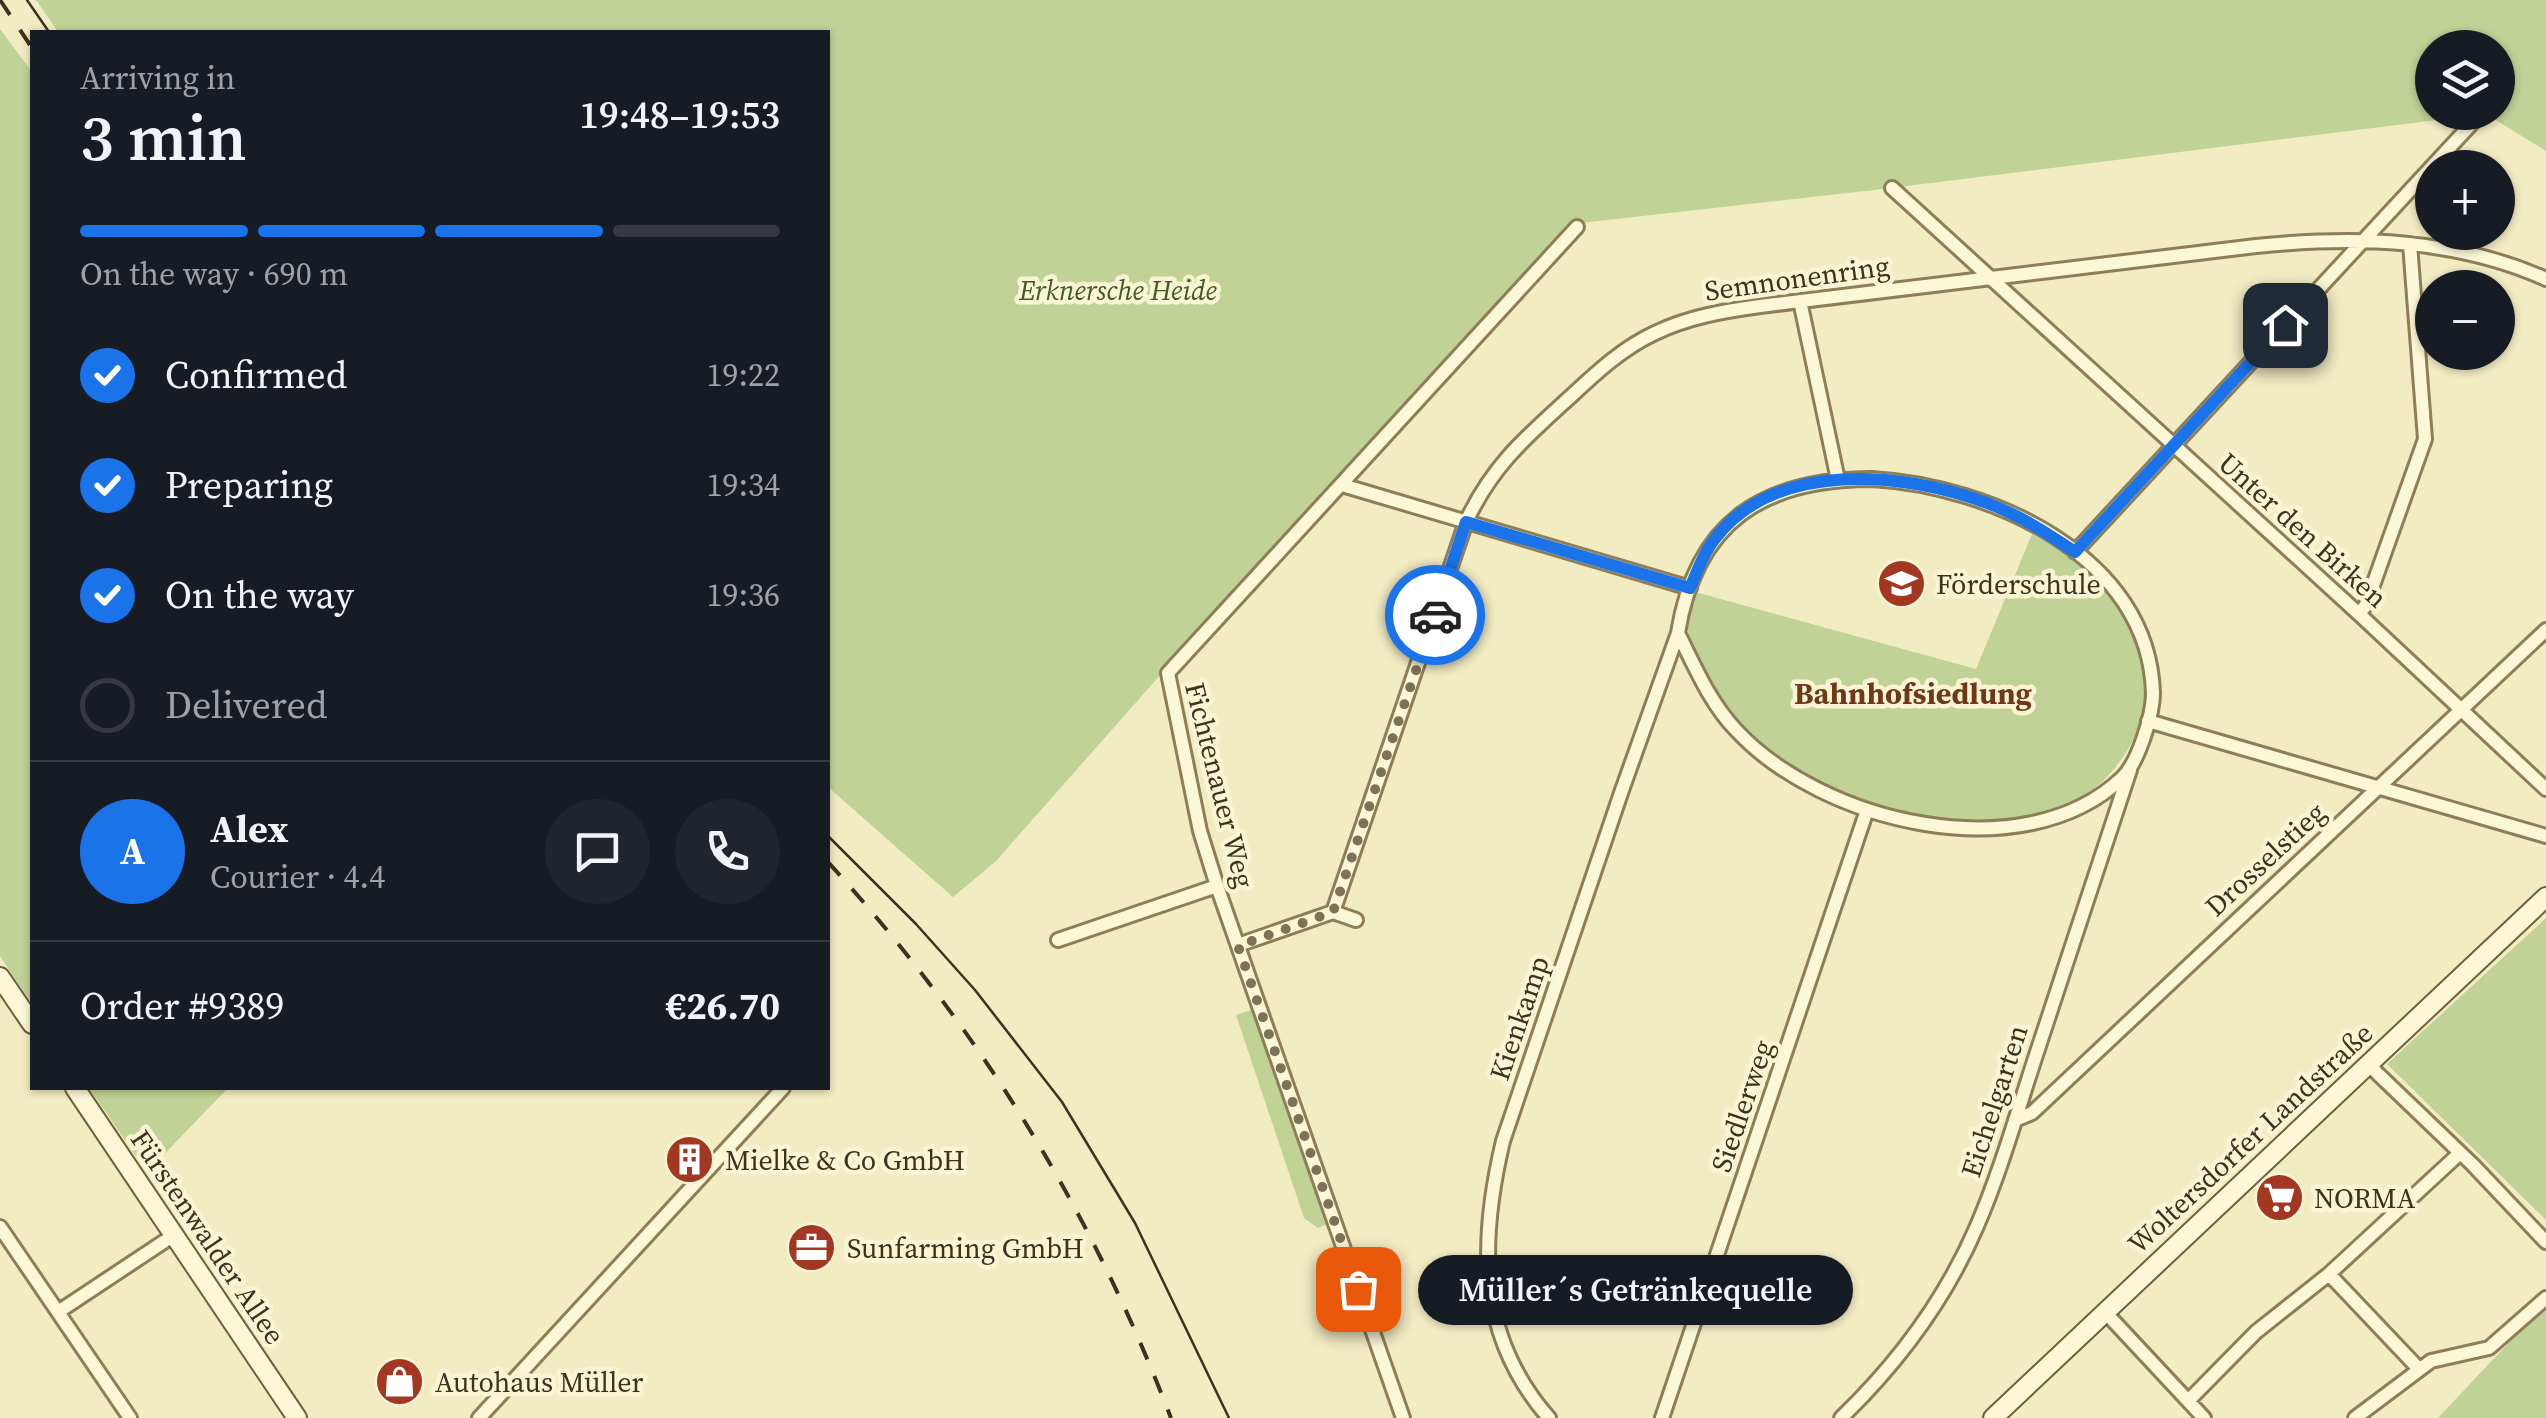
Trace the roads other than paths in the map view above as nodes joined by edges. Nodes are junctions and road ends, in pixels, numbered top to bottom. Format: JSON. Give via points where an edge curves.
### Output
{"nodes":[{"id":1,"x":2466,"y":130,"type":"edge"},
{"id":2,"x":1892,"y":188,"type":"dead end"},
{"id":3,"x":1577,"y":226,"type":"dead end"},
{"id":4,"x":2362,"y":242,"type":"junction"},
{"id":5,"x":2410,"y":244,"type":"junction"},
{"id":6,"x":1991,"y":277,"type":"junction"},
{"id":7,"x":2546,"y":279,"type":"edge"},
{"id":8,"x":1800,"y":301,"type":"junction"},
{"id":9,"x":2174,"y":446,"type":"junction"},
{"id":10,"x":1838,"y":480,"type":"junction"},
{"id":11,"x":1342,"y":484,"type":"junction"},
{"id":12,"x":1466,"y":522,"type":"junction"},
{"id":13,"x":2075,"y":552,"type":"junction"},
{"id":14,"x":1690,"y":588,"type":"junction"},
{"id":15,"x":2359,"y":614,"type":"junction"},
{"id":16,"x":2546,"y":630,"type":"edge"},
{"id":17,"x":1678,"y":633,"type":"junction"},
{"id":18,"x":2460,"y":710,"type":"junction"},
{"id":19,"x":2148,"y":720,"type":"junction"},
{"id":20,"x":2132,"y":766,"type":"junction"},
{"id":21,"x":2378,"y":787,"type":"junction"},
{"id":22,"x":2546,"y":789,"type":"edge"},
{"id":23,"x":1867,"y":810,"type":"junction"},
{"id":24,"x":2546,"y":836,"type":"edge"},
{"id":25,"x":1217,"y":886,"type":"junction"},
{"id":26,"x":2546,"y":898,"type":"edge"},
{"id":27,"x":1333,"y":912,"type":"junction"},
{"id":28,"x":1356,"y":920,"type":"dead end"},
{"id":29,"x":1058,"y":940,"type":"dead end"},
{"id":30,"x":1238,"y":946,"type":"junction"},
{"id":31,"x":0,"y":977,"type":"edge"},
{"id":32,"x":30,"y":1021,"type":"edge"},
{"id":33,"x":2370,"y":1062,"type":"junction"},
{"id":34,"x":76,"y":1090,"type":"edge"},
{"id":35,"x":780,"y":1090,"type":"edge"},
{"id":36,"x":2015,"y":1120,"type":"junction"},
{"id":37,"x":2460,"y":1153,"type":"junction"},
{"id":38,"x":0,"y":1227,"type":"edge"},
{"id":39,"x":174,"y":1235,"type":"junction"},
{"id":40,"x":2546,"y":1242,"type":"edge"},
{"id":41,"x":2330,"y":1274,"type":"junction"},
{"id":42,"x":2546,"y":1298,"type":"edge"},
{"id":43,"x":58,"y":1312,"type":"junction"},
{"id":44,"x":2106,"y":1312,"type":"junction"},
{"id":45,"x":2419,"y":1369,"type":"junction"},
{"id":46,"x":2190,"y":1400,"type":"junction"},
{"id":47,"x":130,"y":1418,"type":"edge"},
{"id":48,"x":297,"y":1418,"type":"edge"},
{"id":49,"x":479,"y":1418,"type":"edge"},
{"id":50,"x":1403,"y":1418,"type":"edge"},
{"id":51,"x":1550,"y":1418,"type":"edge"},
{"id":52,"x":1662,"y":1418,"type":"edge"},
{"id":53,"x":1841,"y":1418,"type":"edge"},
{"id":54,"x":1993,"y":1418,"type":"edge"},
{"id":55,"x":2204,"y":1418,"type":"edge"},
{"id":56,"x":2355,"y":1418,"type":"edge"}],
"edges":[{"from":1,"to":4,"type":"street"},
{"from":2,"to":6,"type":"street","name":"Unter den Birken"},
{"from":3,"to":11,"type":"street"},
{"from":4,"to":5,"type":"street","name":"Semnonenring"},
{"from":4,"to":6,"type":"street","name":"Semnonenring","via":[[2262,245]]},
{"from":4,"to":9,"type":"street"},
{"from":5,"to":7,"type":"street","name":"Semnonenring","via":[[2491,258]]},
{"from":5,"to":15,"type":"street","via":[[2425,440]]},
{"from":6,"to":8,"type":"street","name":"Semnonenring"},
{"from":6,"to":9,"type":"street","name":"Unter den Birken"},
{"from":8,"to":10,"type":"street"},
{"from":8,"to":12,"type":"street","name":"Semnonenring","via":[[1688,320],[1630,346],[1508,454]]},
{"from":9,"to":13,"type":"street"},
{"from":9,"to":15,"type":"street","name":"Unter den Birken"},
{"from":10,"to":13,"type":"street","name":"Kienkamp","via":[[1896,480],[1956,492],[2004,510]]},
{"from":10,"to":14,"type":"street","name":"Kienkamp","via":[[1787,490],[1745,510],[1714,540]]},
{"from":11,"to":12,"type":"street"},
{"from":11,"to":25,"type":"street","name":"Fichtenauer Weg","via":[[1168,672]]},
{"from":12,"to":14,"type":"street"},
{"from":12,"to":27,"type":"street","name":"Semnonenring"},
{"from":13,"to":19,"type":"street","name":"Eichelgarten","via":[[2120,597],[2146,646],[2153,702]]},
{"from":14,"to":17,"type":"street","name":"Kienkamp"},
{"from":15,"to":18,"type":"street","name":"Unter den Birken"},
{"from":16,"to":18,"type":"street","name":"Drosselstieg"},
{"from":17,"to":23,"type":"street","via":[[1737,732],[1791,774]]},
{"from":17,"to":51,"type":"street","name":"Kienkamp","via":[[1492,1190],[1494,1314],[1515,1370]]},
{"from":18,"to":21,"type":"street","name":"Drosselstieg"},
{"from":18,"to":22,"type":"street","name":"Unter den Birken"},
{"from":19,"to":20,"type":"street","name":"Eichelgarten"},
{"from":19,"to":21,"type":"street"},
{"from":20,"to":23,"type":"street","via":[[2066,814],[2020,826],[1950,827]]},
{"from":20,"to":36,"type":"street","name":"Eichelgarten"},
{"from":21,"to":24,"type":"street"},
{"from":21,"to":36,"type":"street","name":"Drosselstieg","via":[[2032,1112]]},
{"from":23,"to":52,"type":"street","name":"Siedlerweg"},
{"from":25,"to":29,"type":"street"},
{"from":25,"to":30,"type":"street","name":"Fichtenauer Weg"},
{"from":26,"to":33,"type":"main road","name":"Woltersdorfer Landstraße"},
{"from":27,"to":28,"type":"street"},
{"from":27,"to":30,"type":"street"},
{"from":30,"to":50,"type":"street","name":"Fichtenauer Weg"},
{"from":31,"to":32,"type":"main road"},
{"from":33,"to":37,"type":"street"},
{"from":33,"to":44,"type":"main road","name":"Woltersdorfer Landstraße"},
{"from":34,"to":39,"type":"main road","name":"Fürstenwalder Allee"},
{"from":35,"to":49,"type":"street"},
{"from":36,"to":53,"type":"street","name":"Eichelgarten","via":[[1977,1226],[1941,1295]]},
{"from":37,"to":40,"type":"street"},
{"from":37,"to":41,"type":"street"},
{"from":38,"to":43,"type":"street"},
{"from":39,"to":43,"type":"street"},
{"from":39,"to":48,"type":"main road","name":"Fürstenwalder Allee"},
{"from":41,"to":45,"type":"street"},
{"from":41,"to":46,"type":"street","via":[[2256,1332]]},
{"from":42,"to":45,"type":"street","via":[[2489,1348]]},
{"from":43,"to":47,"type":"street"},
{"from":44,"to":46,"type":"street"},
{"from":44,"to":54,"type":"main road","name":"Woltersdorfer Landstraße"},
{"from":45,"to":56,"type":"street"},
{"from":46,"to":55,"type":"street"}]}
